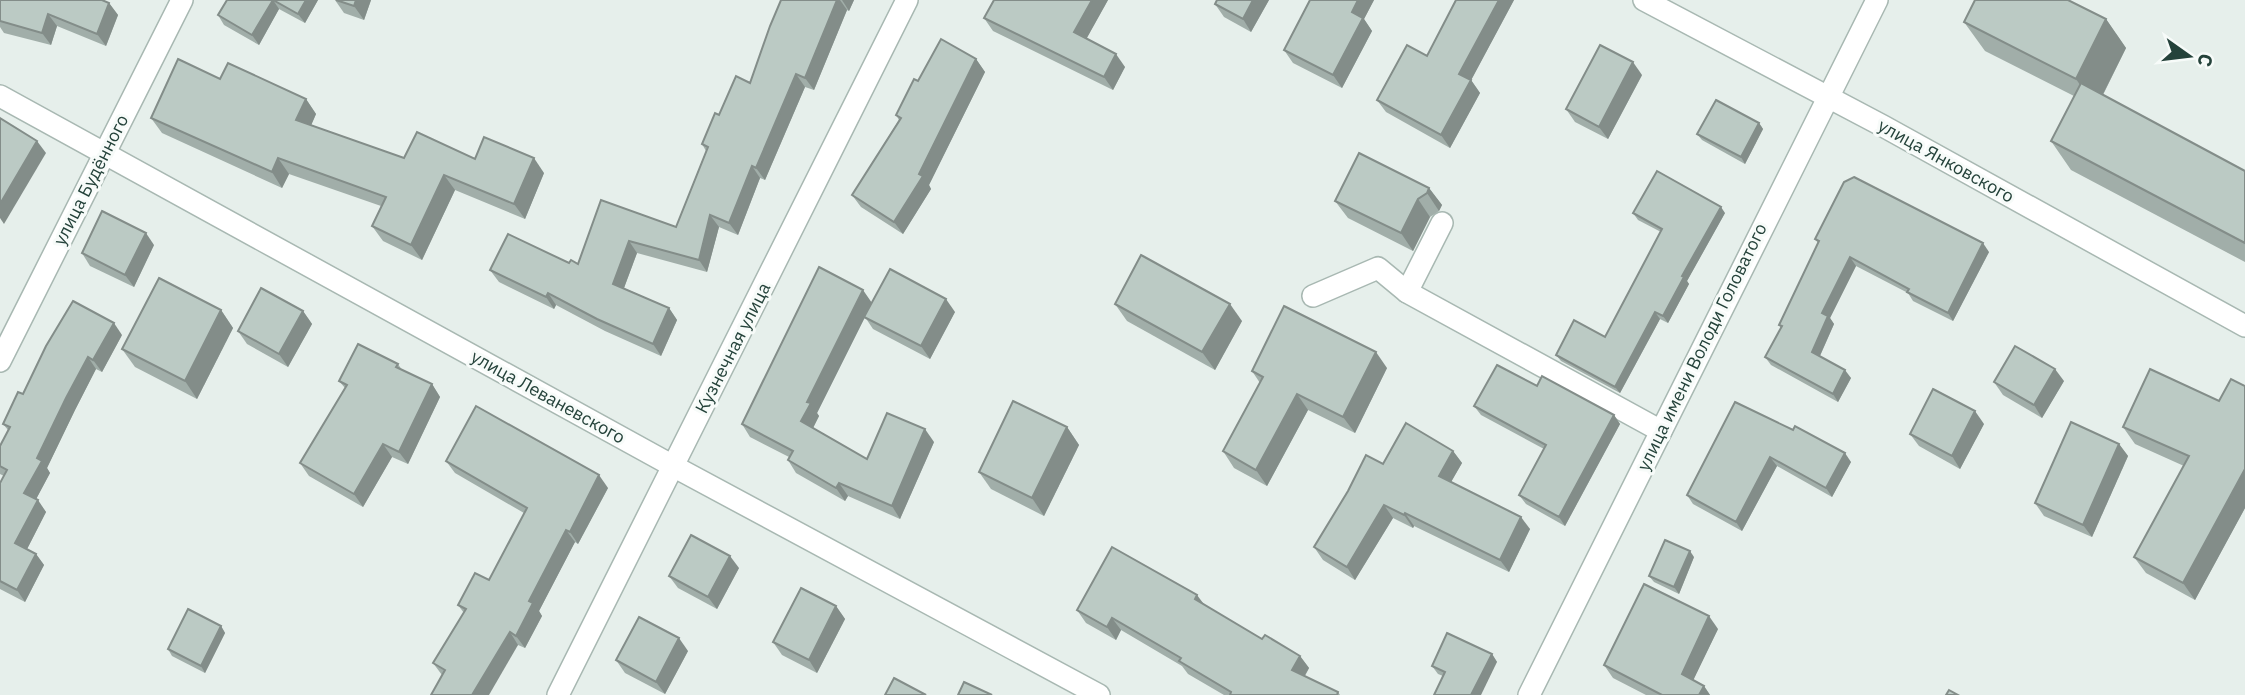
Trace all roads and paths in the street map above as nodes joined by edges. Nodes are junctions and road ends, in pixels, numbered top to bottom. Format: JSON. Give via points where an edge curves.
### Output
{"nodes":[{"id":1,"x":182,"y":0,"type":"edge"},
{"id":2,"x":907,"y":0,"type":"edge"},
{"id":3,"x":1644,"y":0,"type":"edge"},
{"id":4,"x":1877,"y":0,"type":"edge"},
{"id":5,"x":0,"y":96,"type":"edge"},
{"id":6,"x":1827,"y":97,"type":"junction"},
{"id":7,"x":104,"y":153,"type":"junction"},
{"id":8,"x":1441,"y":223,"type":"dead end"},
{"id":9,"x":1406,"y":292,"type":"junction"},
{"id":10,"x":1313,"y":296,"type":"dead end"},
{"id":11,"x":2245,"y":326,"type":"edge"},
{"id":12,"x":0,"y":361,"type":"edge"},
{"id":13,"x":1661,"y":432,"type":"junction"},
{"id":14,"x":673,"y":466,"type":"junction"},
{"id":15,"x":558,"y":695,"type":"edge"},
{"id":16,"x":1099,"y":695,"type":"edge"},
{"id":17,"x":1529,"y":695,"type":"edge"}],
"edges":[{"from":1,"to":7,"type":"street","name":"улица Будённого"},
{"from":2,"to":14,"type":"street","name":"Кузнечная улица"},
{"from":3,"to":6,"type":"street","name":"улица Янковского"},
{"from":4,"to":6,"type":"street","name":"улица имени Володи Головатого"},
{"from":5,"to":7,"type":"street","name":"улица Леваневского"},
{"from":6,"to":11,"type":"street","name":"улица Янковского"},
{"from":6,"to":13,"type":"street","name":"улица имени Володи Головатого"},
{"from":7,"to":12,"type":"street","name":"улица Будённого"},
{"from":7,"to":14,"type":"street","name":"улица Леваневского"},
{"from":8,"to":9,"type":"street"},
{"from":9,"to":10,"type":"street","via":[[1378,268]]},
{"from":9,"to":13,"type":"street"},
{"from":13,"to":17,"type":"street","name":"улица имени Володи Головатого"},
{"from":14,"to":15,"type":"street","name":"Кузнечная улица"},
{"from":14,"to":16,"type":"street","name":"улица Леваневского"}]}
